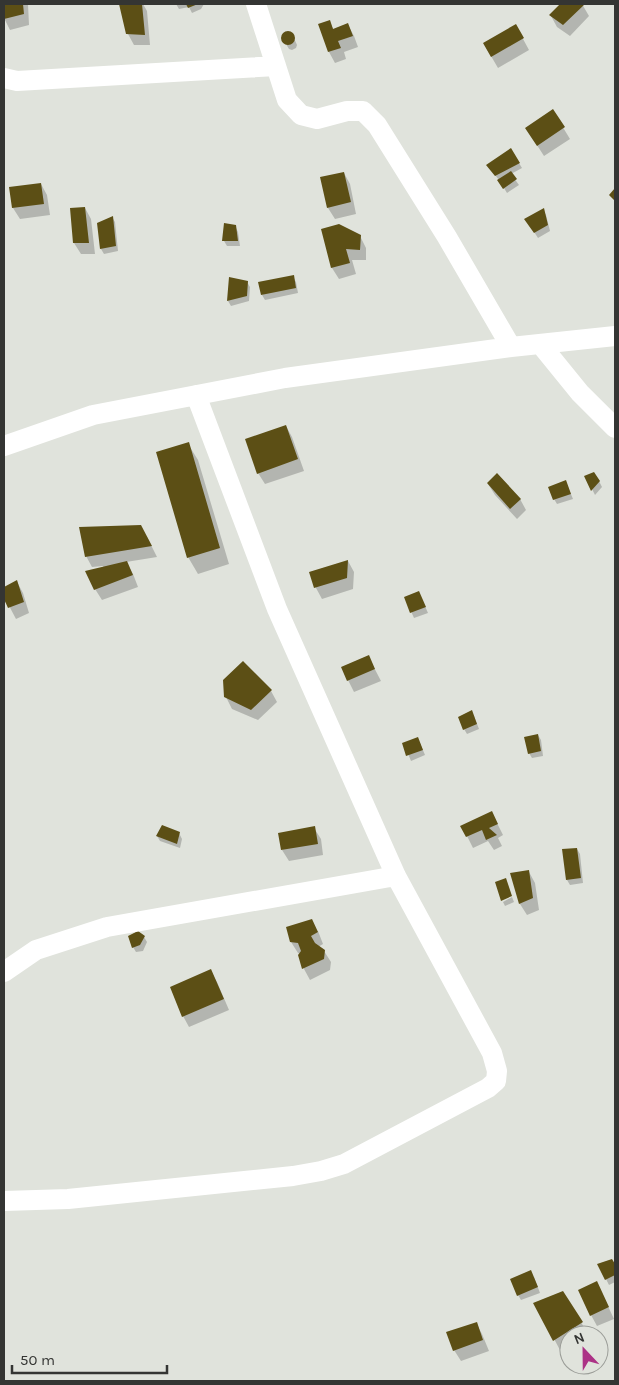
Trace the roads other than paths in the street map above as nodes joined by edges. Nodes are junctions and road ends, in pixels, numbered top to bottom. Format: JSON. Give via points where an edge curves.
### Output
{"nodes":[{"id":1,"x":256,"y":4,"type":"edge"},
{"id":2,"x":276,"y":66,"type":"junction"},
{"id":3,"x":4,"y":78,"type":"edge"},
{"id":4,"x":615,"y":336,"type":"edge"},
{"id":5,"x":541,"y":345,"type":"junction"},
{"id":6,"x":510,"y":347,"type":"junction"},
{"id":7,"x":196,"y":395,"type":"junction"},
{"id":8,"x":615,"y":428,"type":"edge"},
{"id":9,"x":4,"y":446,"type":"edge"},
{"id":10,"x":396,"y":876,"type":"junction"},
{"id":11,"x":4,"y":972,"type":"edge"},
{"id":12,"x":4,"y":1201,"type":"edge"}],
"edges":[{"from":1,"to":2,"type":"street"},
{"from":2,"to":3,"type":"street","via":[[16,80]]},
{"from":2,"to":6,"type":"street","via":[[287,100],[301,115],[316,119],[362,111],[377,125]]},
{"from":4,"to":5,"type":"street"},
{"from":5,"to":6,"type":"street"},
{"from":5,"to":8,"type":"street","via":[[580,393]]},
{"from":6,"to":7,"type":"street","via":[[285,378]]},
{"from":7,"to":9,"type":"street","via":[[92,416]]},
{"from":7,"to":10,"type":"street","via":[[277,609]]},
{"from":10,"to":11,"type":"street","via":[[108,927],[36,950]]},
{"from":10,"to":12,"type":"street","via":[[492,1053],[496,1081],[488,1088],[344,1164],[321,1171],[68,1199]]}]}
